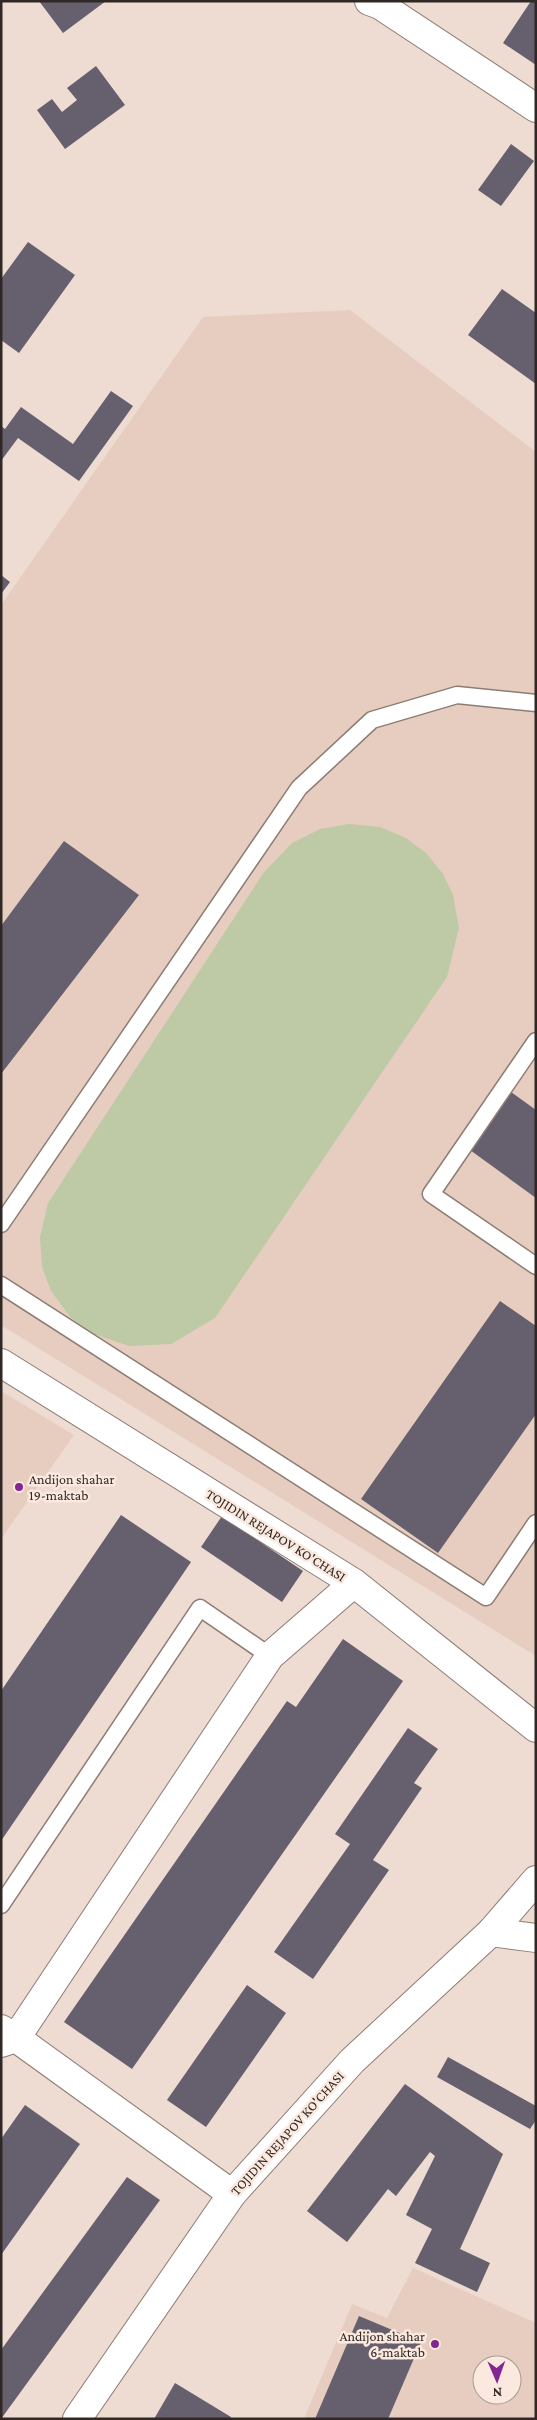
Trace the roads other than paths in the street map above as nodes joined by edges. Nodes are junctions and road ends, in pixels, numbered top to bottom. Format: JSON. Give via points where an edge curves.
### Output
{"nodes":[{"id":1,"x":378,"y":2,"type":"edge"},
{"id":2,"x":536,"y":108,"type":"edge"},
{"id":3,"x":536,"y":703,"type":"edge"},
{"id":4,"x":536,"y":1041,"type":"edge"},
{"id":5,"x":1,"y":1224,"type":"edge"},
{"id":6,"x":536,"y":1266,"type":"edge"},
{"id":7,"x":1,"y":1285,"type":"edge"},
{"id":8,"x":1,"y":1364,"type":"edge"},
{"id":9,"x":536,"y":1523,"type":"edge"},
{"id":10,"x":354,"y":1583,"type":"junction"},
{"id":11,"x":270,"y":1656,"type":"junction"},
{"id":12,"x":536,"y":1728,"type":"edge"},
{"id":13,"x":536,"y":1880,"type":"edge"},
{"id":14,"x":1,"y":1905,"type":"edge"},
{"id":15,"x":491,"y":1932,"type":"junction"},
{"id":16,"x":536,"y":1938,"type":"edge"},
{"id":17,"x":6,"y":2037,"type":"edge"},
{"id":18,"x":232,"y":2194,"type":"junction"},
{"id":19,"x":77,"y":2419,"type":"edge"}],
"edges":[{"from":1,"to":2,"type":"street"},
{"from":3,"to":5,"type":"lane","via":[[457,695],[372,720],[299,788]]},
{"from":4,"to":6,"type":"lane","via":[[431,1194]]},
{"from":7,"to":9,"type":"lane","via":[[486,1596]]},
{"from":8,"to":10,"type":"street","name":"TOJIDIN REJAPOV KO'CHASI"},
{"from":10,"to":11,"type":"street"},
{"from":10,"to":12,"type":"street","name":"TOJIDIN REJAPOV KO'CHASI"},
{"from":11,"to":14,"type":"lane","via":[[200,1608]]},
{"from":11,"to":17,"type":"street"},
{"from":13,"to":15,"type":"street","name":"TOJIDIN REJAPOV KO'CHASI"},
{"from":15,"to":16,"type":"street"},
{"from":15,"to":18,"type":"street","name":"TOJIDIN REJAPOV KO'CHASI","via":[[352,2061]]},
{"from":17,"to":18,"type":"street"},
{"from":18,"to":19,"type":"street","name":"TOJIDIN REJAPOV KO'CHASI"}]}
